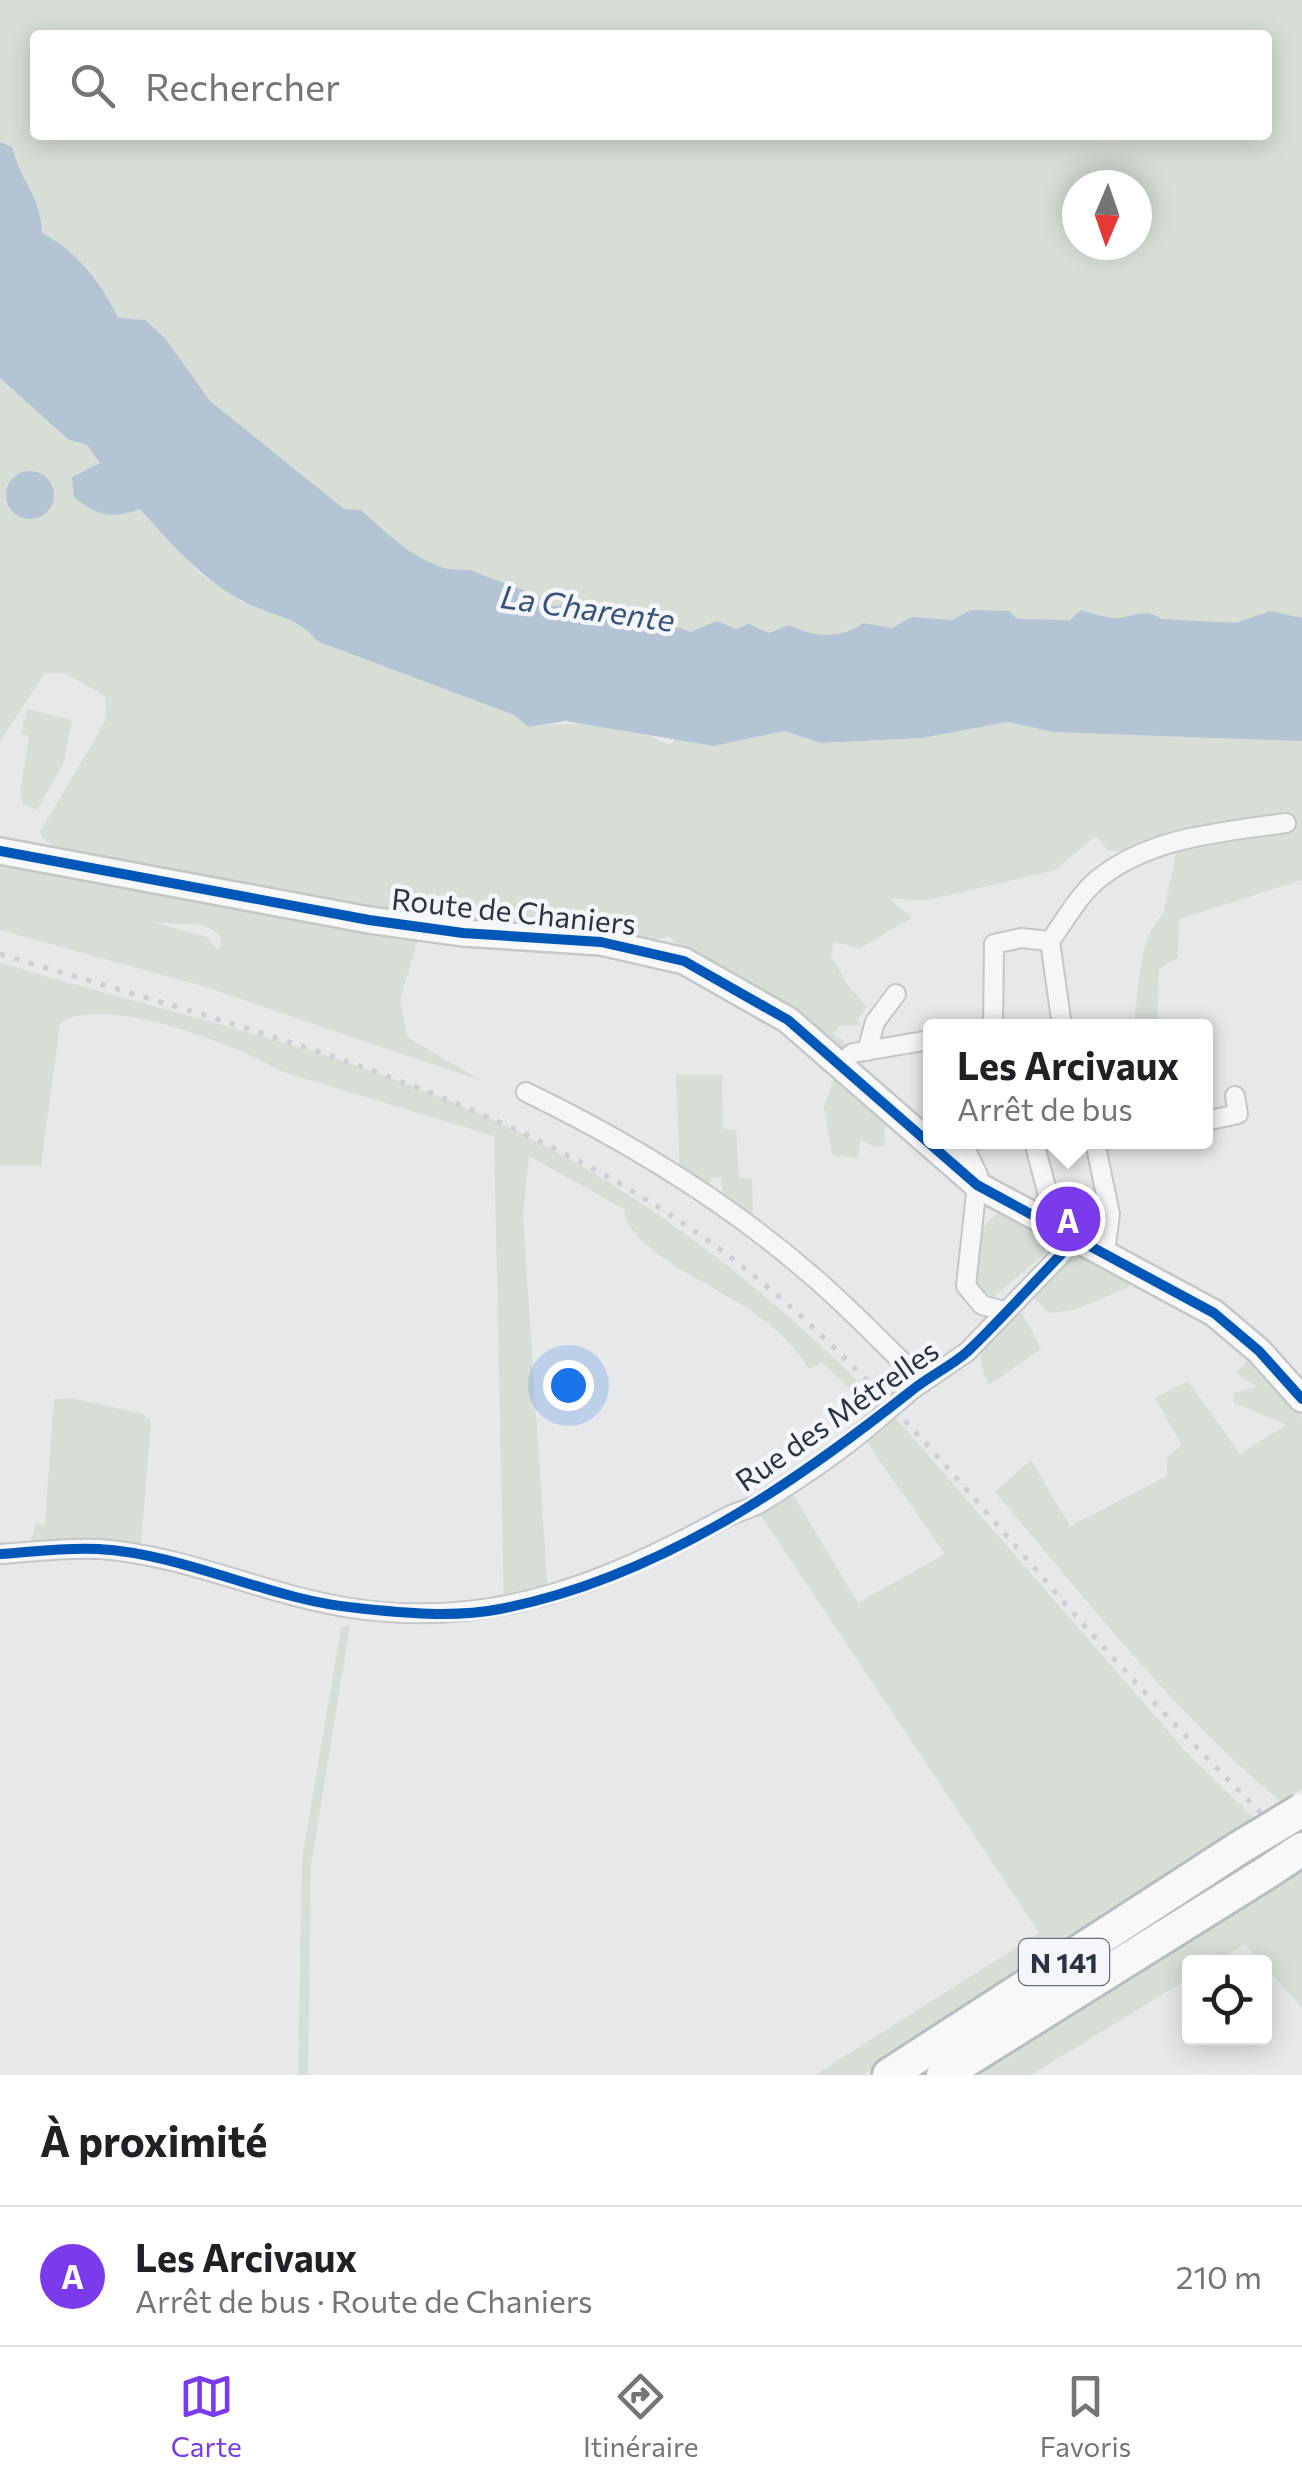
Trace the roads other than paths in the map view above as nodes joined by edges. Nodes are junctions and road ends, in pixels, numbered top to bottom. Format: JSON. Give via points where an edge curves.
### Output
{"nodes":[{"id":1,"x":1286,"y":822,"type":"dead end"},
{"id":2,"x":0,"y":851,"type":"edge"},
{"id":3,"x":1050,"y":942,"type":"junction"},
{"id":4,"x":896,"y":994,"type":"dead end"},
{"id":5,"x":989,"y":1019,"type":"edge"},
{"id":6,"x":1061,"y":1019,"type":"edge"},
{"id":7,"x":923,"y":1041,"type":"edge"},
{"id":8,"x":867,"y":1051,"type":"junction"},
{"id":9,"x":842,"y":1063,"type":"junction"},
{"id":10,"x":526,"y":1092,"type":"dead end"},
{"id":11,"x":1235,"y":1096,"type":"dead end"},
{"id":12,"x":1213,"y":1119,"type":"edge"},
{"id":13,"x":923,"y":1137,"type":"edge"},
{"id":14,"x":936,"y":1149,"type":"edge"},
{"id":15,"x":966,"y":1149,"type":"edge"},
{"id":16,"x":1036,"y":1149,"type":"edge"},
{"id":17,"x":1103,"y":1149,"type":"edge"},
{"id":18,"x":977,"y":1186,"type":"junction"},
{"id":19,"x":1049,"y":1225,"type":"junction"},
{"id":20,"x":1078,"y":1238,"type":"junction"},
{"id":21,"x":1105,"y":1252,"type":"junction"},
{"id":22,"x":1004,"y":1311,"type":"junction"},
{"id":23,"x":918,"y":1386,"type":"junction"},
{"id":24,"x":1302,"y":1399,"type":"edge"},
{"id":25,"x":0,"y":1554,"type":"edge"},
{"id":26,"x":1302,"y":1810,"type":"edge"},
{"id":27,"x":1302,"y":1849,"type":"edge"},
{"id":28,"x":889,"y":2075,"type":"edge"},
{"id":29,"x":943,"y":2075,"type":"edge"}],
"edges":[{"from":1,"to":3,"type":"street","via":[[1147,850],[1096,881]]},
{"from":2,"to":9,"type":"street","name":"Route de Chaniers","via":[[422,928],[661,953],[747,993]]},
{"from":3,"to":5,"type":"street","via":[[1021,938],[994,944]]},
{"from":3,"to":6,"type":"street"},
{"from":4,"to":8,"type":"street","via":[[875,1022]]},
{"from":7,"to":8,"type":"street"},
{"from":8,"to":9,"type":"street"},
{"from":9,"to":13,"type":"street","name":"Route de Chaniers"},
{"from":10,"to":23,"type":"street","via":[[604,1130],[727,1210],[812,1275]]},
{"from":11,"to":12,"type":"street","via":[[1238,1114]]},
{"from":14,"to":18,"type":"street","name":"Route de Chaniers"},
{"from":15,"to":18,"type":"street"},
{"from":16,"to":19,"type":"street"},
{"from":17,"to":21,"type":"street","via":[[1110,1214]]},
{"from":18,"to":19,"type":"street","name":"Route de Chaniers"},
{"from":18,"to":22,"type":"street","via":[[966,1286],[982,1305]]},
{"from":19,"to":20,"type":"street","name":"Route de Chaniers"},
{"from":20,"to":21,"type":"street","name":"Route de Chaniers"},
{"from":20,"to":22,"type":"street","name":"Rue des Métrelles"},
{"from":21,"to":24,"type":"street","name":"Route de Chaniers","via":[[1214,1313]]},
{"from":22,"to":23,"type":"street","name":"Rue des Métrelles","via":[[966,1352]]},
{"from":23,"to":25,"type":"street","name":"Rue des Métrelles","bridge":true,"via":[[758,1504],[656,1557],[574,1590],[497,1610],[351,1608],[98,1549]]},
{"from":26,"to":28,"type":"highway","number":"N 141","bridge":true},
{"from":27,"to":29,"type":"highway","number":"N 141","bridge":true}]}
